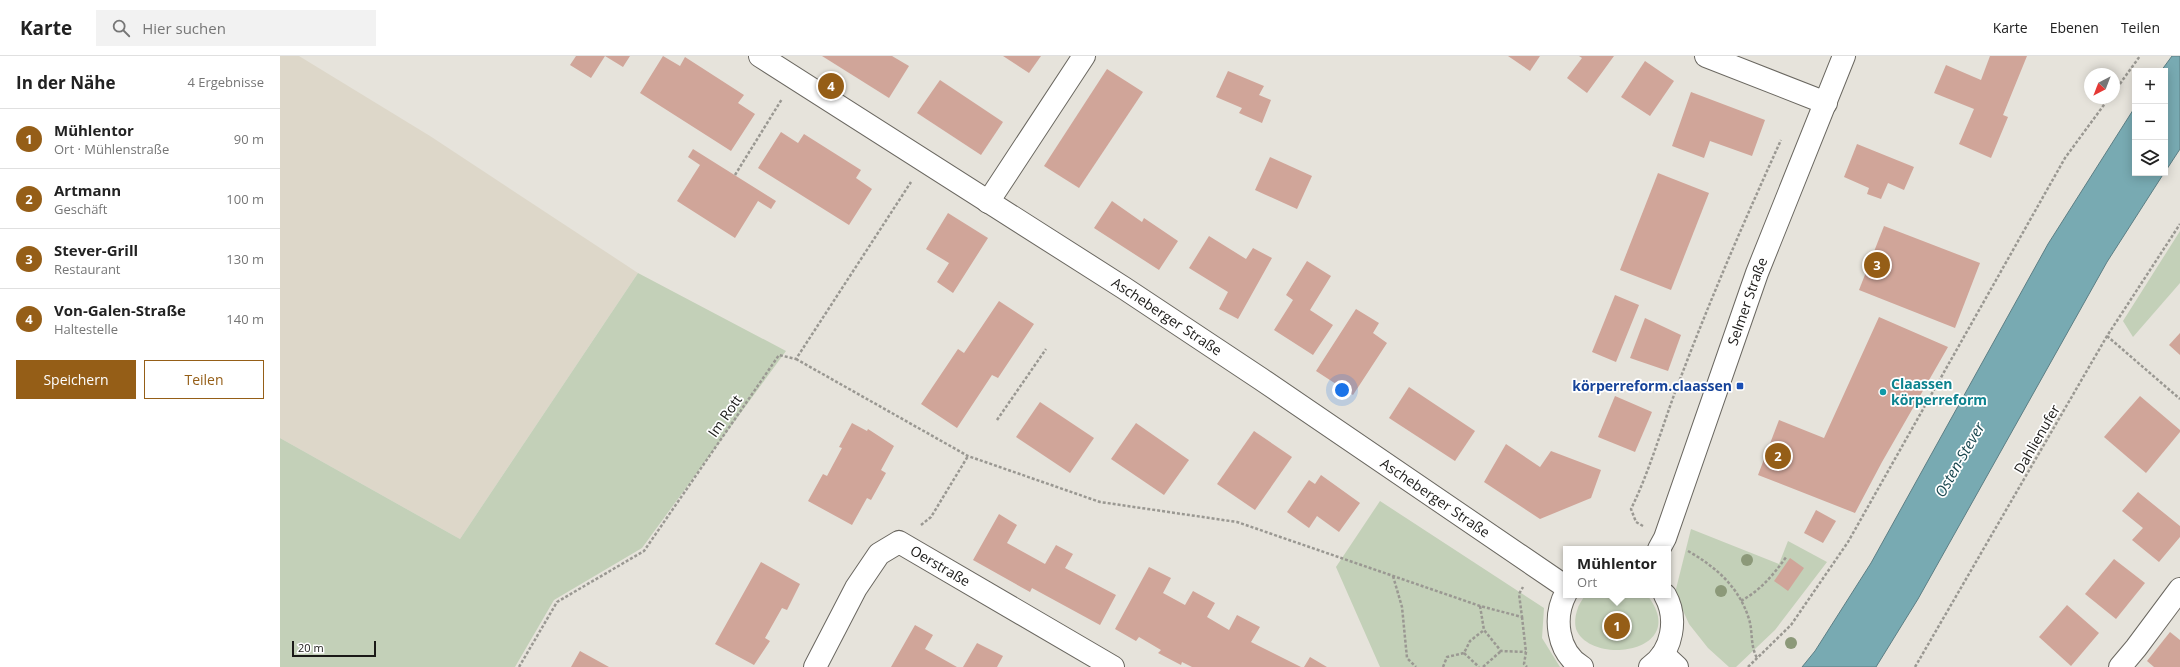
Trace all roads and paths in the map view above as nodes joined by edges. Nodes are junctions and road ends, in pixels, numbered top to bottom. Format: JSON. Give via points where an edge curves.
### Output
{"nodes":[{"id":1,"x":760,"y":56,"type":"edge"},
{"id":2,"x":1084,"y":56,"type":"edge"},
{"id":3,"x":1706,"y":56,"type":"edge"},
{"id":4,"x":1844,"y":56,"type":"edge"},
{"id":5,"x":2140,"y":56,"type":"edge"},
{"id":6,"x":796,"y":79,"type":"junction"},
{"id":7,"x":2120,"y":84,"type":"edge"},
{"id":8,"x":1826,"y":103,"type":"junction"},
{"id":9,"x":2105,"y":104,"type":"edge"},
{"id":10,"x":1782,"y":137,"type":"dead end"},
{"id":11,"x":924,"y":162,"type":"junction"},
{"id":12,"x":735,"y":175,"type":"dead end"},
{"id":13,"x":988,"y":202,"type":"junction"},
{"id":14,"x":2180,"y":224,"type":"edge"},
{"id":15,"x":2107,"y":336,"type":"junction"},
{"id":16,"x":1046,"y":349,"type":"dead end"},
{"id":17,"x":796,"y":358,"type":"junction"},
{"id":18,"x":2180,"y":399,"type":"edge"},
{"id":19,"x":997,"y":420,"type":"dead end"},
{"id":20,"x":968,"y":456,"type":"junction"},
{"id":21,"x":899,"y":542,"type":"junction"},
{"id":22,"x":1662,"y":544,"type":"edge"},
{"id":23,"x":1671,"y":548,"type":"edge"},
{"id":24,"x":1787,"y":556,"type":"dead end"},
{"id":25,"x":1536,"y":566,"type":"junction"},
{"id":26,"x":1393,"y":576,"type":"junction"},
{"id":27,"x":1563,"y":585,"type":"edge"},
{"id":28,"x":2180,"y":589,"type":"edge"},
{"id":29,"x":1564,"y":598,"type":"edge"},
{"id":30,"x":1667,"y":598,"type":"edge"},
{"id":31,"x":1741,"y":602,"type":"junction"},
{"id":32,"x":1480,"y":606,"type":"junction"},
{"id":33,"x":1522,"y":617,"type":"junction"},
{"id":34,"x":1484,"y":630,"type":"junction"},
{"id":35,"x":1501,"y":650,"type":"junction"},
{"id":36,"x":1464,"y":652,"type":"junction"},
{"id":37,"x":1526,"y":652,"type":"junction"},
{"id":38,"x":1758,"y":658,"type":"junction"},
{"id":39,"x":1663,"y":663,"type":"edge"},
{"id":40,"x":1576,"y":666,"type":"edge"},
{"id":41,"x":519,"y":667,"type":"edge"},
{"id":42,"x":815,"y":667,"type":"edge"},
{"id":43,"x":1113,"y":667,"type":"edge"},
{"id":44,"x":1416,"y":667,"type":"edge"},
{"id":45,"x":1443,"y":667,"type":"edge"},
{"id":46,"x":1479,"y":667,"type":"edge"},
{"id":47,"x":1483,"y":667,"type":"edge"},
{"id":48,"x":1527,"y":667,"type":"edge"},
{"id":49,"x":1748,"y":667,"type":"edge"},
{"id":50,"x":1915,"y":667,"type":"edge"},
{"id":51,"x":2120,"y":667,"type":"edge"}],
"edges":[{"from":1,"to":6,"type":"street","name":"Ascheberger Straße"},
{"from":2,"to":13,"type":"street"},
{"from":3,"to":8,"type":"street"},
{"from":4,"to":8,"type":"street","name":"Selmer Straße"},
{"from":5,"to":7,"type":"path"},
{"from":6,"to":11,"type":"street","name":"Ascheberger Straße"},
{"from":6,"to":12,"type":"path"},
{"from":8,"to":22,"type":"street","name":"Selmer Straße","via":[[1757,274]]},
{"from":9,"to":38,"type":"path","via":[[2065,158],[1848,542],[1791,625]]},
{"from":10,"to":22,"type":"path","via":[[1715,288],[1666,415],[1643,486],[1631,509],[1636,522]]},
{"from":11,"to":13,"type":"street","name":"Ascheberger Straße"},
{"from":11,"to":17,"type":"path"},
{"from":13,"to":25,"type":"street","name":"Ascheberger Straße","via":[[1260,379]]},
{"from":14,"to":15,"type":"path","name":"Dahlienufer"},
{"from":15,"to":18,"type":"path"},
{"from":15,"to":50,"type":"path","name":"Dahlienufer"},
{"from":16,"to":19,"type":"path"},
{"from":17,"to":20,"type":"path"},
{"from":17,"to":41,"type":"path","name":"Im Rott","via":[[779,355],[644,551],[557,602]]},
{"from":20,"to":21,"type":"path","via":[[931,517]]},
{"from":20,"to":26,"type":"path","via":[[1100,502],[1237,522]]},
{"from":21,"to":42,"type":"street","name":"Oerstraße","via":[[879,554],[856,588]]},
{"from":21,"to":43,"type":"street","name":"Oerstraße"},
{"from":23,"to":31,"type":"path","via":[[1703,560],[1720,572],[1731,584]]},
{"from":24,"to":31,"type":"path","via":[[1758,591]]},
{"from":25,"to":27,"type":"street","name":"Ascheberger Straße"},
{"from":25,"to":33,"type":"path","via":[[1519,594]]},
{"from":26,"to":32,"type":"path"},
{"from":26,"to":44,"type":"path","via":[[1402,607],[1407,658]]},
{"from":28,"to":51,"type":"street"},
{"from":29,"to":40,"type":"street","via":[[1558,614],[1559,632]]},
{"from":30,"to":39,"type":"street","via":[[1673,624]]},
{"from":31,"to":38,"type":"path","via":[[1749,619],[1753,650]]},
{"from":32,"to":33,"type":"path"},
{"from":32,"to":34,"type":"path"},
{"from":33,"to":37,"type":"path"},
{"from":34,"to":35,"type":"path"},
{"from":34,"to":36,"type":"path","via":[[1470,641]]},
{"from":35,"to":37,"type":"path"},
{"from":35,"to":47,"type":"path"},
{"from":36,"to":45,"type":"path","via":[[1446,657]]},
{"from":36,"to":46,"type":"path"},
{"from":37,"to":48,"type":"path","via":[[1524,664]]},
{"from":38,"to":49,"type":"path"}]}
